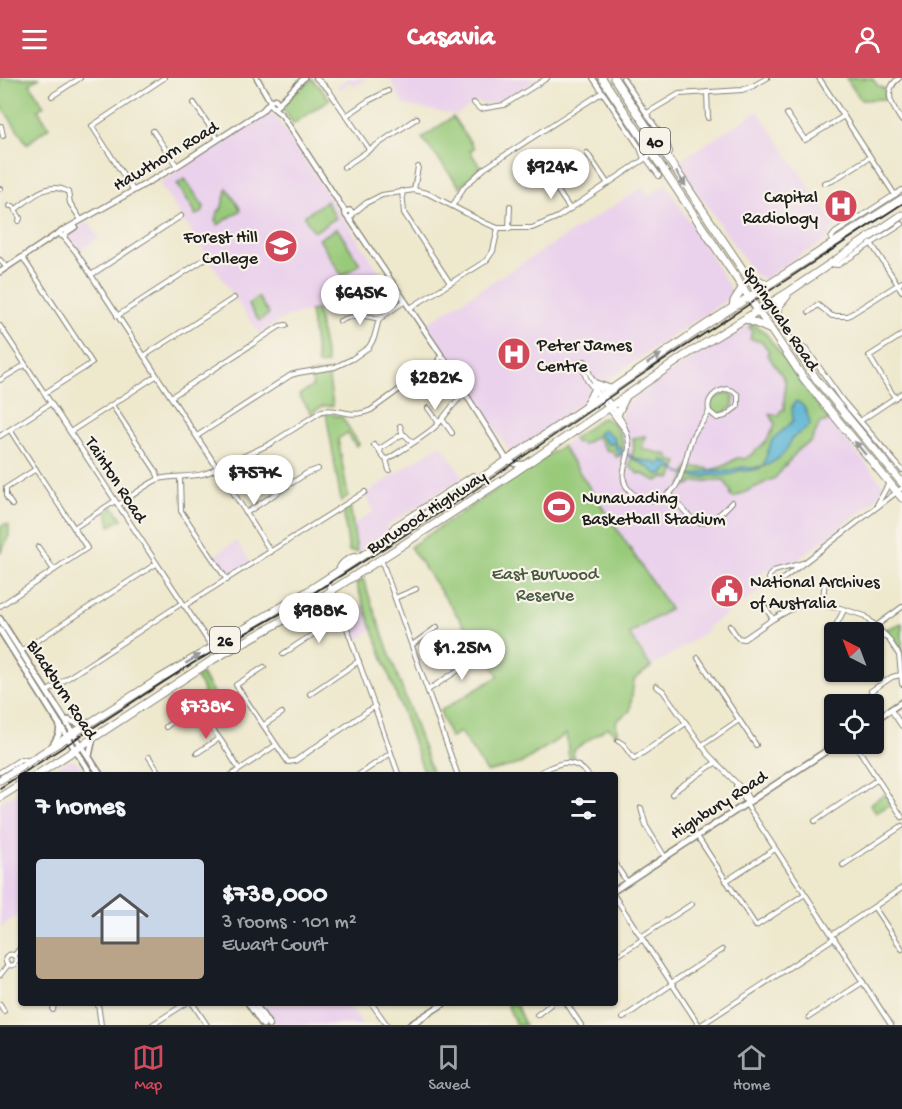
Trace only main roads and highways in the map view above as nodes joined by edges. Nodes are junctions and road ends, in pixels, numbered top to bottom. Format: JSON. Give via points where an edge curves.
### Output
{"nodes":[{"id":1,"x":257,"y":78,"type":"edge"},
{"id":2,"x":304,"y":78,"type":"edge"},
{"id":3,"x":602,"y":78,"type":"edge"},
{"id":4,"x":614,"y":78,"type":"edge"},
{"id":5,"x":274,"y":103,"type":"junction"},
{"id":6,"x":898,"y":197,"type":"edge"},
{"id":7,"x":902,"y":215,"type":"edge"},
{"id":8,"x":0,"y":272,"type":"edge"},
{"id":9,"x":747,"y":276,"type":"junction"},
{"id":10,"x":767,"y":285,"type":"junction"},
{"id":11,"x":743,"y":287,"type":"junction"},
{"id":12,"x":757,"y":291,"type":"junction"},
{"id":13,"x":790,"y":291,"type":"junction"},
{"id":14,"x":749,"y":296,"type":"junction"},
{"id":15,"x":766,"y":306,"type":"junction"},
{"id":16,"x":732,"y":307,"type":"junction"},
{"id":17,"x":759,"y":311,"type":"junction"},
{"id":18,"x":746,"y":318,"type":"junction"},
{"id":19,"x":776,"y":320,"type":"junction"},
{"id":20,"x":771,"y":330,"type":"junction"},
{"id":21,"x":817,"y":380,"type":"junction"},
{"id":22,"x":610,"y":389,"type":"junction"},
{"id":23,"x":813,"y":392,"type":"junction"},
{"id":24,"x":628,"y":394,"type":"junction"},
{"id":25,"x":585,"y":408,"type":"junction"},
{"id":26,"x":600,"y":414,"type":"junction"},
{"id":27,"x":510,"y":458,"type":"junction"},
{"id":28,"x":526,"y":464,"type":"junction"},
{"id":29,"x":902,"y":483,"type":"edge"},
{"id":30,"x":899,"y":492,"type":"edge"},
{"id":31,"x":394,"y":535,"type":"junction"},
{"id":32,"x":409,"y":540,"type":"junction"},
{"id":33,"x":0,"y":620,"type":"edge"},
{"id":34,"x":0,"y":630,"type":"edge"},
{"id":35,"x":191,"y":674,"type":"junction"},
{"id":36,"x":159,"y":679,"type":"junction"},
{"id":37,"x":902,"y":702,"type":"edge"},
{"id":38,"x":884,"y":713,"type":"edge"},
{"id":39,"x":66,"y":720,"type":"junction"},
{"id":40,"x":60,"y":725,"type":"junction"},
{"id":41,"x":85,"y":726,"type":"junction"},
{"id":42,"x":71,"y":734,"type":"junction"},
{"id":43,"x":93,"y":738,"type":"junction"},
{"id":44,"x":53,"y":746,"type":"junction"},
{"id":45,"x":79,"y":748,"type":"junction"},
{"id":46,"x":824,"y":753,"type":"edge"},
{"id":47,"x":68,"y":754,"type":"junction"},
{"id":48,"x":88,"y":756,"type":"junction"},
{"id":49,"x":84,"y":762,"type":"junction"},
{"id":50,"x":41,"y":772,"type":"edge"},
{"id":51,"x":90,"y":772,"type":"edge"},
{"id":52,"x":98,"y":772,"type":"edge"},
{"id":53,"x":0,"y":780,"type":"edge"},
{"id":54,"x":18,"y":786,"type":"edge"},
{"id":55,"x":0,"y":797,"type":"edge"},
{"id":56,"x":618,"y":888,"type":"edge"},
{"id":57,"x":250,"y":1006,"type":"edge"},
{"id":58,"x":256,"y":1006,"type":"edge"},
{"id":59,"x":440,"y":1006,"type":"edge"},
{"id":60,"x":263,"y":1025,"type":"edge"},
{"id":61,"x":269,"y":1025,"type":"edge"},
{"id":62,"x":410,"y":1025,"type":"edge"}],
"edges":[{"from":1,"to":5,"type":"main road"},
{"from":2,"to":5,"type":"main road","name":"Hawthorn Road"},
{"from":3,"to":11,"type":"highway","name":"Springvale Road","number":"40","via":[[648,146],[648,157]]},
{"from":4,"to":9,"type":"highway","name":"Springvale Road","number":"40","one_way":true},
{"from":5,"to":8,"type":"main road","name":"Hawthorn Road"},
{"from":5,"to":27,"type":"main road","via":[[350,213],[441,360]]},
{"from":6,"to":10,"type":"highway","name":"Burwood Highway","number":"26"},
{"from":7,"to":13,"type":"highway","name":"Burwood Highway","number":"26"},
{"from":9,"to":10,"type":"highway"},
{"from":9,"to":12,"type":"highway","name":"Springvale Road","number":"40"},
{"from":10,"to":12,"type":"highway","name":"Burwood Highway","number":"26"},
{"from":11,"to":14,"type":"highway","name":"Springvale Road","number":"40"},
{"from":11,"to":16,"type":"highway"},
{"from":12,"to":14,"type":"highway","name":"Burwood Highway","number":"26"},
{"from":12,"to":15,"type":"highway","name":"Springvale Road","number":"40"},
{"from":13,"to":15,"type":"highway","name":"Burwood Highway","number":"26"},
{"from":13,"to":19,"type":"highway","via":[[779,305]]},
{"from":14,"to":16,"type":"highway","name":"Burwood Highway","number":"26"},
{"from":14,"to":17,"type":"highway","name":"Springvale Road","number":"40"},
{"from":15,"to":17,"type":"highway","name":"Burwood Highway","number":"26"},
{"from":15,"to":19,"type":"highway","name":"Springvale Road","number":"40"},
{"from":22,"to":16,"type":"highway","name":"Burwood Highway","number":"26","one_way":true},
{"from":17,"to":18,"type":"highway","name":"Burwood Highway","number":"26"},
{"from":17,"to":20,"type":"highway","name":"Springvale Road","number":"40"},
{"from":18,"to":20,"type":"highway"},
{"from":18,"to":24,"type":"highway","name":"Burwood Highway","number":"26"},
{"from":19,"to":21,"type":"highway","name":"Springvale Road","number":"40"},
{"from":20,"to":23,"type":"highway","name":"Springvale Road","number":"40"},
{"from":21,"to":23,"type":"highway"},
{"from":21,"to":29,"type":"highway","name":"Springvale Road","number":"40"},
{"from":22,"to":25,"type":"highway","name":"Burwood Highway","number":"26"},
{"from":22,"to":25,"type":"highway","via":[[595,387]]},
{"from":30,"to":23,"type":"highway","name":"Springvale Road","number":"40","one_way":true},
{"from":24,"to":26,"type":"highway","name":"Burwood Highway","number":"26"},
{"from":24,"to":26,"type":"highway","via":[[615,416]]},
{"from":25,"to":27,"type":"highway","name":"Burwood Highway","number":"26"},
{"from":26,"to":28,"type":"highway","name":"Burwood Highway","number":"26"},
{"from":27,"to":28,"type":"main road","via":[[515,464]]},
{"from":27,"to":31,"type":"highway","name":"Burwood Highway","number":"26"},
{"from":28,"to":32,"type":"highway","name":"Burwood Highway","number":"26"},
{"from":31,"to":32,"type":"highway","via":[[399,541]]},
{"from":36,"to":31,"type":"highway","name":"Burwood Highway","number":"26","one_way":true},
{"from":32,"to":35,"type":"highway","name":"Burwood Highway","number":"26"},
{"from":33,"to":39,"type":"main road","name":"Blackburn Road"},
{"from":34,"to":40,"type":"main road","name":"Blackburn Road"},
{"from":35,"to":36,"type":"highway","via":[[166,684]]},
{"from":35,"to":43,"type":"highway","name":"Burwood Highway","number":"26"},
{"from":36,"to":41,"type":"highway","name":"Burwood Highway","number":"26"},
{"from":37,"to":38,"type":"main road"},
{"from":39,"to":41,"type":"main road"},
{"from":39,"to":42,"type":"main road","name":"Blackburn Road"},
{"from":40,"to":42,"type":"main road","name":"Blackburn Road"},
{"from":40,"to":44,"type":"main road"},
{"from":41,"to":42,"type":"highway","name":"Burwood Highway","number":"26"},
{"from":42,"to":44,"type":"highway","name":"Burwood Highway","number":"26"},
{"from":42,"to":45,"type":"main road","name":"Blackburn Road"},
{"from":43,"to":45,"type":"highway","name":"Burwood Highway","number":"26"},
{"from":43,"to":48,"type":"main road"},
{"from":44,"to":53,"type":"highway","name":"Burwood Highway","number":"26"},
{"from":45,"to":47,"type":"highway","name":"Burwood Highway","number":"26"},
{"from":45,"to":48,"type":"main road","name":"Blackburn Road"},
{"from":45,"to":49,"type":"main road","name":"Blackburn Road"},
{"from":46,"to":56,"type":"main road","name":"Highbury Road"},
{"from":47,"to":49,"type":"main road"},
{"from":47,"to":50,"type":"highway","name":"Burwood Highway","number":"26"},
{"from":48,"to":52,"type":"main road","name":"Blackburn Road"},
{"from":49,"to":51,"type":"main road","name":"Blackburn Road"},
{"from":54,"to":55,"type":"highway"},
{"from":57,"to":60,"type":"main road"},
{"from":58,"to":61,"type":"main road"},
{"from":59,"to":62,"type":"main road"}]}
